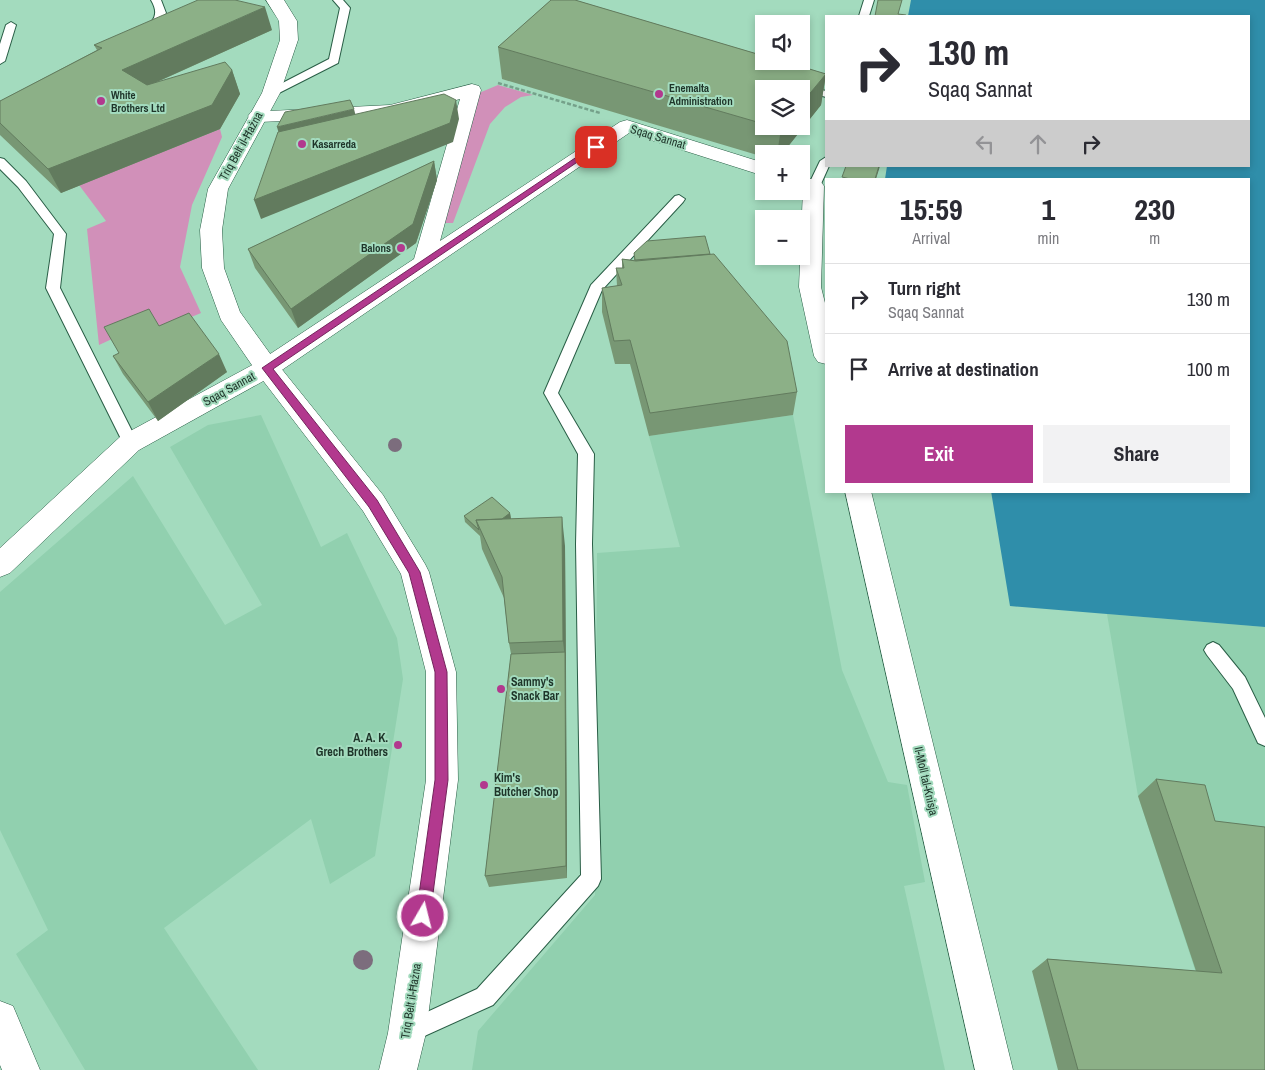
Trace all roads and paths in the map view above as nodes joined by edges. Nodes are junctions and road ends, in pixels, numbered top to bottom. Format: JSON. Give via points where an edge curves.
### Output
{"nodes":[{"id":1,"x":156,"y":0,"type":"edge"},
{"id":2,"x":275,"y":0,"type":"edge"},
{"id":3,"x":338,"y":0,"type":"edge"},
{"id":4,"x":869,"y":0,"type":"edge"},
{"id":5,"x":864,"y":15,"type":"edge"},
{"id":6,"x":11,"y":25,"type":"dead end"},
{"id":7,"x":136,"y":39,"type":"edge"},
{"id":8,"x":0,"y":61,"type":"edge"},
{"id":9,"x":500,"y":82,"type":"edge"},
{"id":10,"x":810,"y":90,"type":"edge"},
{"id":11,"x":271,"y":93,"type":"junction"},
{"id":12,"x":825,"y":94,"type":"edge"},
{"id":13,"x":601,"y":113,"type":"edge"},
{"id":14,"x":258,"y":116,"type":"junction"},
{"id":15,"x":0,"y":162,"type":"edge"},
{"id":16,"x":825,"y":162,"type":"edge"},
{"id":17,"x":755,"y":167,"type":"edge"},
{"id":18,"x":810,"y":181,"type":"edge"},
{"id":19,"x":679,"y":199,"type":"dead end"},
{"id":20,"x":808,"y":200,"type":"edge"},
{"id":21,"x":424,"y":261,"type":"junction"},
{"id":22,"x":825,"y":352,"type":"edge"},
{"id":23,"x":267,"y":368,"type":"junction"},
{"id":24,"x":130,"y":443,"type":"junction"},
{"id":25,"x":858,"y":493,"type":"edge"},
{"id":26,"x":0,"y":565,"type":"edge"},
{"id":27,"x":1213,"y":650,"type":"dead end"},
{"id":28,"x":1265,"y":737,"type":"edge"},
{"id":29,"x":0,"y":1019,"type":"edge"},
{"id":30,"x":407,"y":1033,"type":"junction"},
{"id":31,"x":21,"y":1070,"type":"edge"},
{"id":32,"x":398,"y":1070,"type":"edge"},
{"id":33,"x":994,"y":1070,"type":"edge"}],
"edges":[{"from":1,"to":7,"type":"lane","via":[[160,6],[157,26]]},
{"from":2,"to":11,"type":"street","name":"Triq Belt il-Ħażna","via":[[288,20],[288,40]]},
{"from":3,"to":11,"type":"lane","via":[[345,8],[334,61]]},
{"from":4,"to":5,"type":"lane"},
{"from":6,"to":8,"type":"lane"},
{"from":9,"to":13,"type":"path"},
{"from":10,"to":12,"type":"lane"},
{"from":11,"to":14,"type":"street","name":"Triq Belt il-Ħażna"},
{"from":14,"to":21,"type":"street","via":[[390,111],[472,90]]},
{"from":14,"to":23,"type":"street","name":"Triq Belt il-Ħażna","via":[[218,189],[210,230],[213,268],[228,314]]},
{"from":15,"to":24,"type":"lane","via":[[22,184],[60,234],[53,288]]},
{"from":16,"to":18,"type":"lane"},
{"from":17,"to":21,"type":"street","name":"Sqaq Sannat","via":[[627,126]]},
{"from":19,"to":30,"type":"lane","via":[[596,288],[551,393],[586,454],[584,544],[591,879],[485,997]]},
{"from":20,"to":22,"type":"street","via":[[810,287]]},
{"from":21,"to":23,"type":"street","name":"Sqaq Sannat"},
{"from":23,"to":24,"type":"street","name":"Sqaq Sannat"},
{"from":23,"to":30,"type":"street","name":"Triq Belt il-Ħażna","via":[[373,504],[414,572],[441,672],[442,780]]},
{"from":24,"to":26,"type":"street","name":"Sqaq Sannat"},
{"from":25,"to":33,"type":"street","name":"Il-Moll tal-Knisja"},
{"from":27,"to":28,"type":"lane","via":[[1239,683]]},
{"from":29,"to":31,"type":"street"},
{"from":30,"to":32,"type":"street","name":"Triq Belt il-Ħażna"}]}
